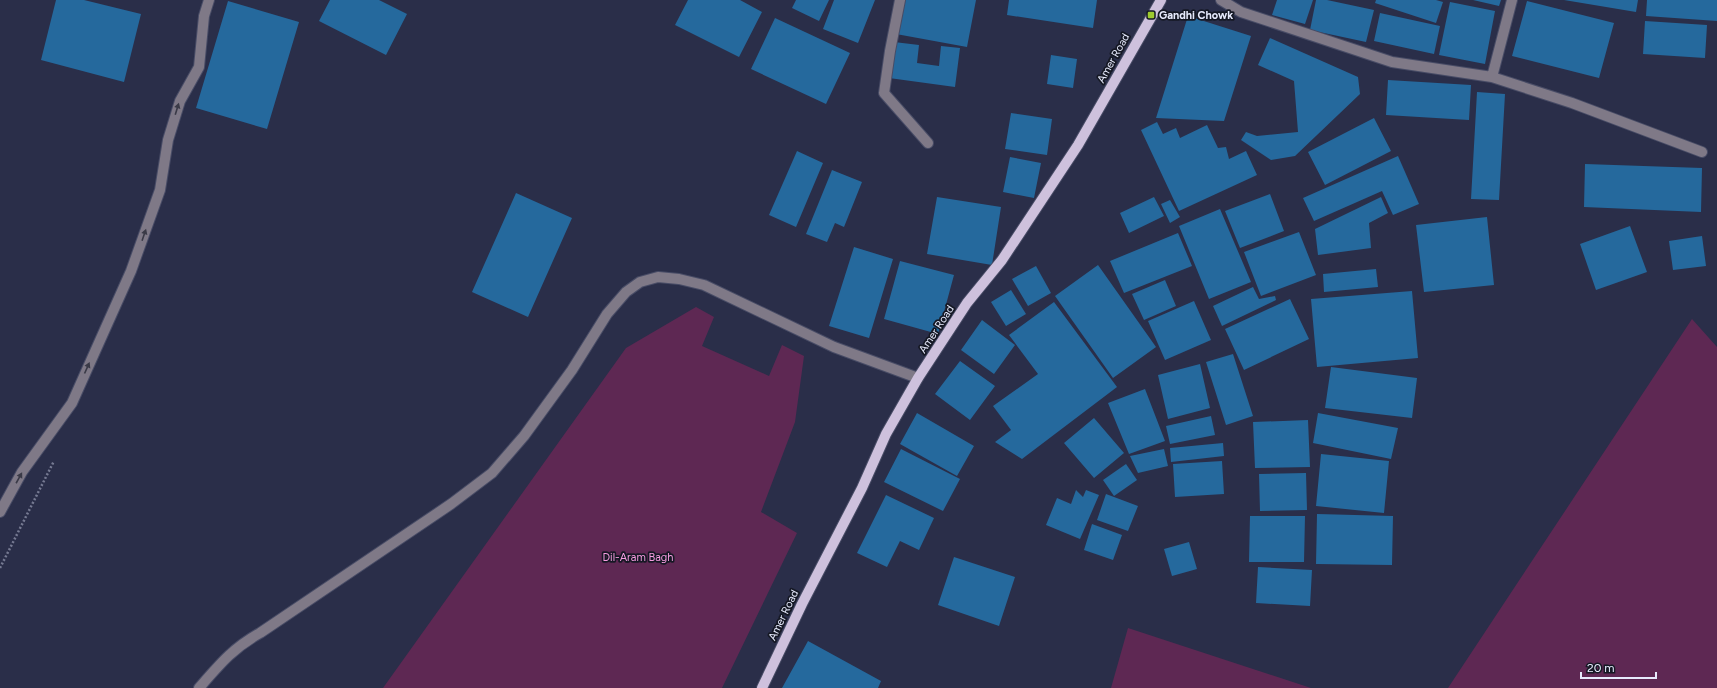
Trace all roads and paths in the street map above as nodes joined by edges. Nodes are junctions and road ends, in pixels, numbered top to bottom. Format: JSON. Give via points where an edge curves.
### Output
{"nodes":[{"id":1,"x":209,"y":0,"type":"edge"},
{"id":2,"x":900,"y":0,"type":"edge"},
{"id":3,"x":1161,"y":0,"type":"edge"},
{"id":4,"x":1221,"y":0,"type":"edge"},
{"id":5,"x":1512,"y":0,"type":"edge"},
{"id":6,"x":1492,"y":77,"type":"junction"},
{"id":7,"x":928,"y":143,"type":"dead end"},
{"id":8,"x":1702,"y":152,"type":"dead end"},
{"id":9,"x":918,"y":378,"type":"junction"},
{"id":10,"x":55,"y":460,"type":"dead end"},
{"id":11,"x":0,"y":512,"type":"edge"},
{"id":12,"x":0,"y":568,"type":"edge"},
{"id":13,"x":199,"y":688,"type":"edge"},
{"id":14,"x":762,"y":688,"type":"edge"}],
"edges":[{"from":11,"to":1,"type":"street","one_way":true,"via":[[22,472],[72,403],[131,271],[160,190],[168,140],[180,101],[199,67],[204,16]]},
{"from":2,"to":7,"type":"street","via":[[884,93]]},
{"from":3,"to":9,"type":"main road","name":"Amer Road","via":[[1078,145],[1002,260],[967,303]]},
{"from":4,"to":6,"type":"street","via":[[1241,12],[1392,62]]},
{"from":5,"to":6,"type":"street"},
{"from":6,"to":8,"type":"street","via":[[1572,103]]},
{"from":9,"to":13,"type":"street","via":[[834,347],[704,285],[658,277],[640,282],[626,292],[607,314],[572,370],[533,424],[492,473],[451,504],[242,643]]},
{"from":9,"to":14,"type":"main road","name":"Amer Road","via":[[886,434],[862,488]]},
{"from":10,"to":12,"type":"path"}]}
